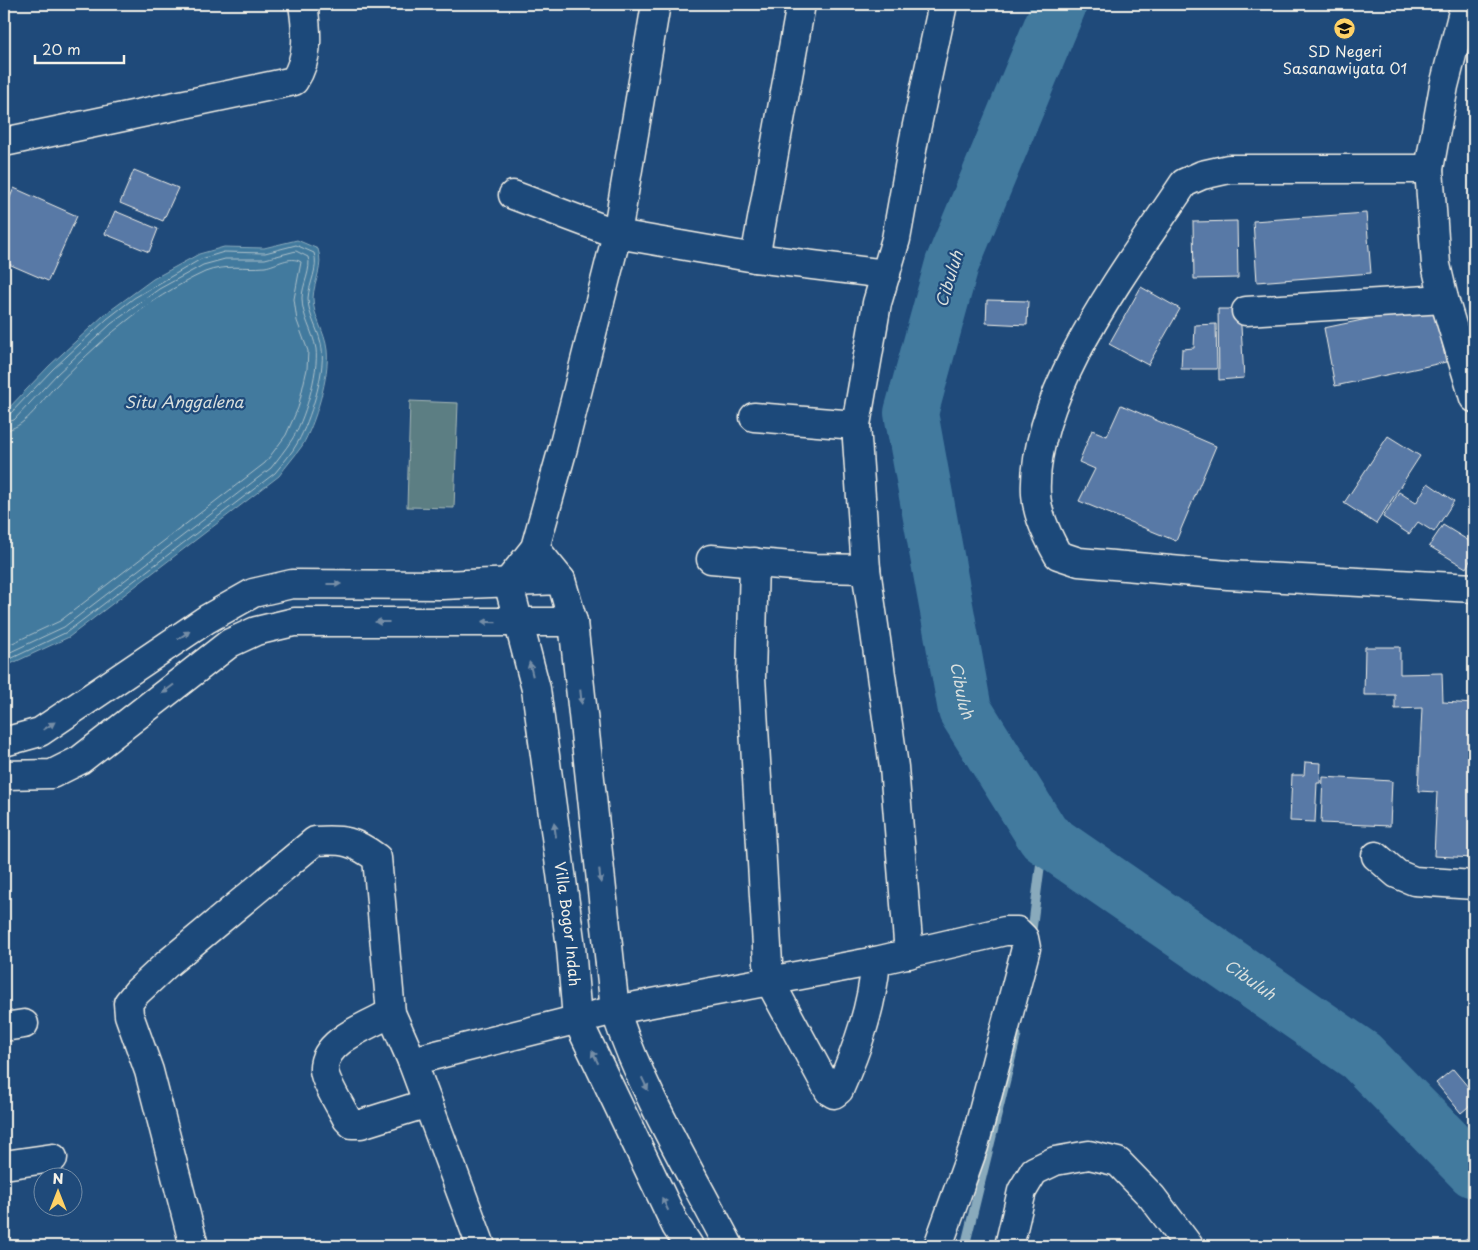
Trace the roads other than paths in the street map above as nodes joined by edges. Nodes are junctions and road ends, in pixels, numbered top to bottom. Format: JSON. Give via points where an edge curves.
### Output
{"nodes":[{"id":1,"x":303,"y":4,"type":"edge"},
{"id":2,"x":656,"y":4,"type":"edge"},
{"id":3,"x":801,"y":4,"type":"edge"},
{"id":4,"x":943,"y":4,"type":"edge"},
{"id":5,"x":1465,"y":4,"type":"edge"},
{"id":6,"x":4,"y":142,"type":"edge"},
{"id":7,"x":1429,"y":169,"type":"junction"},
{"id":8,"x":513,"y":195,"type":"dead end"},
{"id":9,"x":617,"y":234,"type":"junction"},
{"id":10,"x":755,"y":258,"type":"junction"},
{"id":11,"x":886,"y":274,"type":"junction"},
{"id":12,"x":1444,"y":299,"type":"junction"},
{"id":13,"x":1246,"y":311,"type":"dead end"},
{"id":14,"x":1474,"y":398,"type":"edge"},
{"id":15,"x":754,"y":418,"type":"dead end"},
{"id":16,"x":856,"y":425,"type":"junction"},
{"id":17,"x":535,"y":548,"type":"junction"},
{"id":18,"x":711,"y":560,"type":"dead end"},
{"id":19,"x":754,"y":562,"type":"junction"},
{"id":20,"x":866,"y":569,"type":"junction"},
{"id":21,"x":561,"y":580,"type":"junction"},
{"id":22,"x":508,"y":582,"type":"junction"},
{"id":23,"x":1474,"y":588,"type":"edge"},
{"id":24,"x":519,"y":622,"type":"junction"},
{"id":25,"x":573,"y":622,"type":"junction"},
{"id":26,"x":4,"y":742,"type":"edge"},
{"id":27,"x":4,"y":775,"type":"edge"},
{"id":28,"x":1376,"y":856,"type":"dead end"},
{"id":29,"x":1474,"y":885,"type":"edge"},
{"id":30,"x":909,"y":954,"type":"junction"},
{"id":31,"x":876,"y":960,"type":"junction"},
{"id":32,"x":769,"y":980,"type":"junction"},
{"id":33,"x":615,"y":1010,"type":"junction"},
{"id":34,"x":391,"y":1013,"type":"junction"},
{"id":35,"x":577,"y":1020,"type":"junction"},
{"id":36,"x":412,"y":1061,"type":"junction"},
{"id":37,"x":428,"y":1102,"type":"junction"},
{"id":38,"x":53,"y":1158,"type":"dead end"},
{"id":39,"x":4,"y":1165,"type":"edge"},
{"id":40,"x":194,"y":1246,"type":"edge"},
{"id":41,"x":480,"y":1246,"type":"edge"},
{"id":42,"x":689,"y":1246,"type":"edge"},
{"id":43,"x":729,"y":1246,"type":"edge"},
{"id":44,"x":938,"y":1246,"type":"edge"},
{"id":45,"x":1009,"y":1246,"type":"edge"},
{"id":46,"x":1189,"y":1246,"type":"edge"}],
"edges":[{"from":1,"to":6,"type":"street","via":[[306,46],[301,70],[294,81]]},
{"from":2,"to":9,"type":"street"},
{"from":3,"to":10,"type":"street"},
{"from":4,"to":11,"type":"street"},
{"from":5,"to":7,"type":"street","via":[[1444,86]]},
{"from":7,"to":12,"type":"street","via":[[1436,265]]},
{"from":7,"to":23,"type":"street","via":[[1229,169],[1184,183],[1096,315],[1058,391],[1039,452],[1036,496],[1047,535],[1058,555],[1079,562],[1228,575]]},
{"from":8,"to":9,"type":"street"},
{"from":9,"to":10,"type":"street"},
{"from":9,"to":17,"type":"street"},
{"from":10,"to":11,"type":"street"},
{"from":11,"to":16,"type":"street","via":[[877,303]]},
{"from":12,"to":13,"type":"street"},
{"from":12,"to":14,"type":"street"},
{"from":15,"to":16,"type":"street"},
{"from":16,"to":20,"type":"street"},
{"from":17,"to":21,"type":"street"},
{"from":17,"to":22,"type":"street"},
{"from":18,"to":19,"type":"street"},
{"from":19,"to":20,"type":"street"},
{"from":19,"to":32,"type":"street","via":[[751,677]]},
{"from":20,"to":30,"type":"street","via":[[894,767]]},
{"from":21,"to":22,"type":"street"},
{"from":21,"to":25,"type":"street"},
{"from":22,"to":24,"type":"street","name":"Villa Bogor Indah"},
{"from":26,"to":22,"type":"street","one_way":true,"via":[[40,732],[207,619],[253,593],[292,584]]},
{"from":24,"to":25,"type":"street"},
{"from":24,"to":27,"type":"street","one_way":true,"via":[[294,622],[256,631],[230,642],[80,760],[52,774]]},
{"from":35,"to":24,"type":"street","name":"Villa Bogor Indah","one_way":true,"via":[[571,947],[536,689]]},
{"from":25,"to":33,"type":"street","one_way":true},
{"from":28,"to":29,"type":"street","via":[[1397,874],[1414,881]]},
{"from":30,"to":31,"type":"street"},
{"from":30,"to":44,"type":"street","via":[[1005,930],[1018,931],[1026,948],[974,1146]]},
{"from":31,"to":32,"type":"street"},
{"from":31,"to":32,"type":"street","via":[[867,1020],[839,1090],[834,1094],[829,1091]]},
{"from":32,"to":33,"type":"street"},
{"from":33,"to":35,"type":"street"},
{"from":33,"to":43,"type":"street","one_way":true,"via":[[625,1040],[654,1102]]},
{"from":34,"to":36,"type":"street"},
{"from":34,"to":37,"type":"street","via":[[337,1042],[326,1057],[324,1071],[352,1124],[361,1124]]},
{"from":34,"to":40,"type":"street","via":[[377,858],[358,844],[336,840],[315,841],[137,992],[128,1003],[129,1015],[148,1071]]},
{"from":35,"to":36,"type":"street"},
{"from":42,"to":35,"type":"street","name":"Villa Bogor Indah","one_way":true,"via":[[676,1226]]},
{"from":36,"to":37,"type":"street"},
{"from":37,"to":41,"type":"street"},
{"from":38,"to":39,"type":"street"},
{"from":45,"to":46,"type":"street","via":[[1022,1191],[1034,1171],[1055,1160],[1089,1155],[1118,1162],[1152,1197]]}]}
